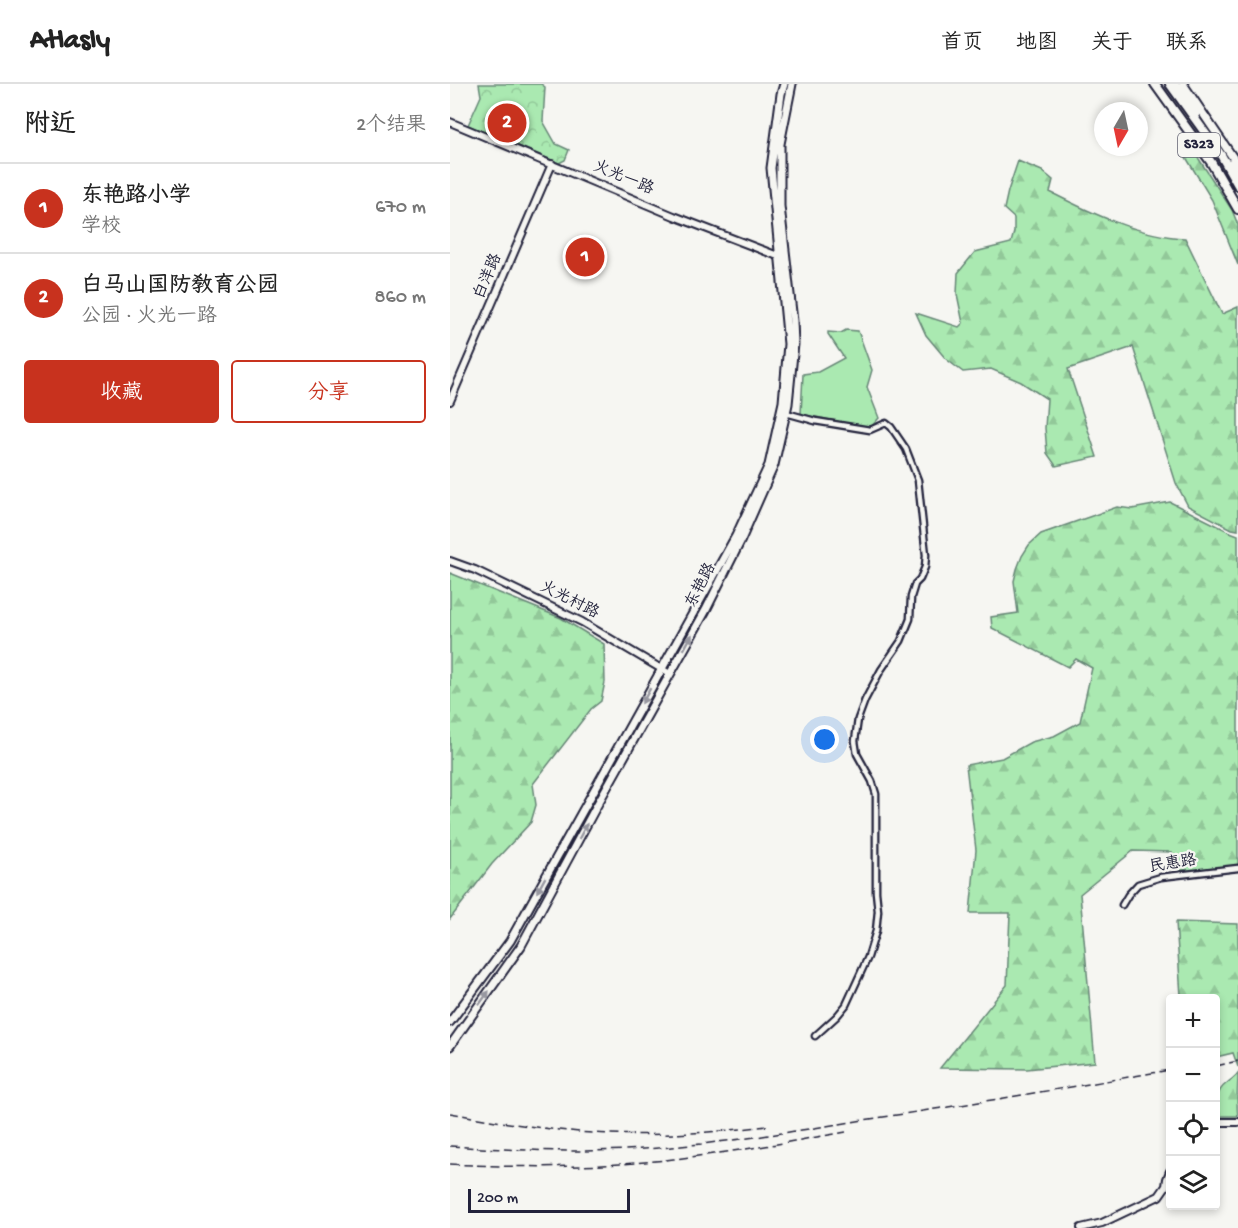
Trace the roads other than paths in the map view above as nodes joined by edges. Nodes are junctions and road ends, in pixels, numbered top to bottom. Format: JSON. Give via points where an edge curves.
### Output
{"nodes":[{"id":1,"x":784,"y":84,"type":"edge"},
{"id":2,"x":792,"y":84,"type":"edge"},
{"id":3,"x":1155,"y":84,"type":"edge"},
{"id":4,"x":1170,"y":84,"type":"edge"},
{"id":5,"x":1175,"y":84,"type":"edge"},
{"id":6,"x":1183,"y":84,"type":"edge"},
{"id":7,"x":450,"y":122,"type":"edge"},
{"id":8,"x":552,"y":164,"type":"junction"},
{"id":9,"x":1238,"y":165,"type":"edge"},
{"id":10,"x":1238,"y":177,"type":"edge"},
{"id":11,"x":1238,"y":185,"type":"edge"},
{"id":12,"x":1238,"y":209,"type":"edge"},
{"id":13,"x":783,"y":258,"type":"junction"},
{"id":14,"x":450,"y":401,"type":"edge"},
{"id":15,"x":786,"y":412,"type":"junction"},
{"id":16,"x":450,"y":561,"type":"edge"},
{"id":17,"x":662,"y":668,"type":"junction"},
{"id":18,"x":670,"y":674,"type":"junction"},
{"id":19,"x":1238,"y":868,"type":"edge"},
{"id":20,"x":1122,"y":905,"type":"dead end"},
{"id":21,"x":450,"y":1022,"type":"edge"},
{"id":22,"x":815,"y":1036,"type":"dead end"},
{"id":23,"x":450,"y":1046,"type":"edge"},
{"id":24,"x":1220,"y":1122,"type":"edge"},
{"id":25,"x":1238,"y":1122,"type":"edge"},
{"id":26,"x":1166,"y":1186,"type":"edge"},
{"id":27,"x":1081,"y":1228,"type":"edge"}],
"edges":[{"from":1,"to":13,"type":"main road","name":"东艳路","via":[[771,168]]},
{"from":2,"to":13,"type":"main road","name":"东艳路","via":[[780,144]]},
{"from":3,"to":12,"type":"main road","number":"S323","via":[[1211,162]]},
{"from":4,"to":11,"type":"main road"},
{"from":5,"to":10,"type":"main road","number":"S323"},
{"from":6,"to":9,"type":"main road","number":"S323"},
{"from":7,"to":8,"type":"street","name":"火光一路"},
{"from":8,"to":13,"type":"street","name":"火光一路"},
{"from":8,"to":14,"type":"street","name":"白洋路"},
{"from":13,"to":15,"type":"main road","name":"东艳路","via":[[794,344]]},
{"from":13,"to":17,"type":"main road","name":"东艳路","via":[[788,344],[783,402],[769,465],[736,536]]},
{"from":18,"to":15,"type":"main road","name":"东艳路","one_way":true,"via":[[774,465]]},
{"from":15,"to":22,"type":"street","via":[[870,430],[886,423],[891,427],[906,449],[918,480],[926,555],[925,567],[911,597],[910,619],[865,700],[855,741],[876,794],[876,931],[846,1005]]},
{"from":16,"to":17,"type":"street","name":"火光村路","via":[[582,622]]},
{"from":17,"to":18,"type":"street","name":"火光村路"},
{"from":17,"to":21,"type":"main road","name":"东艳路","one_way":true,"via":[[510,941]]},
{"from":23,"to":18,"type":"main road","name":"东艳路","one_way":true,"via":[[521,946]]},
{"from":19,"to":20,"type":"street","name":"民惠路","via":[[1161,877],[1138,884]]},
{"from":24,"to":25,"type":"street"},
{"from":26,"to":27,"type":"street","via":[[1159,1196],[1102,1223]]}]}
